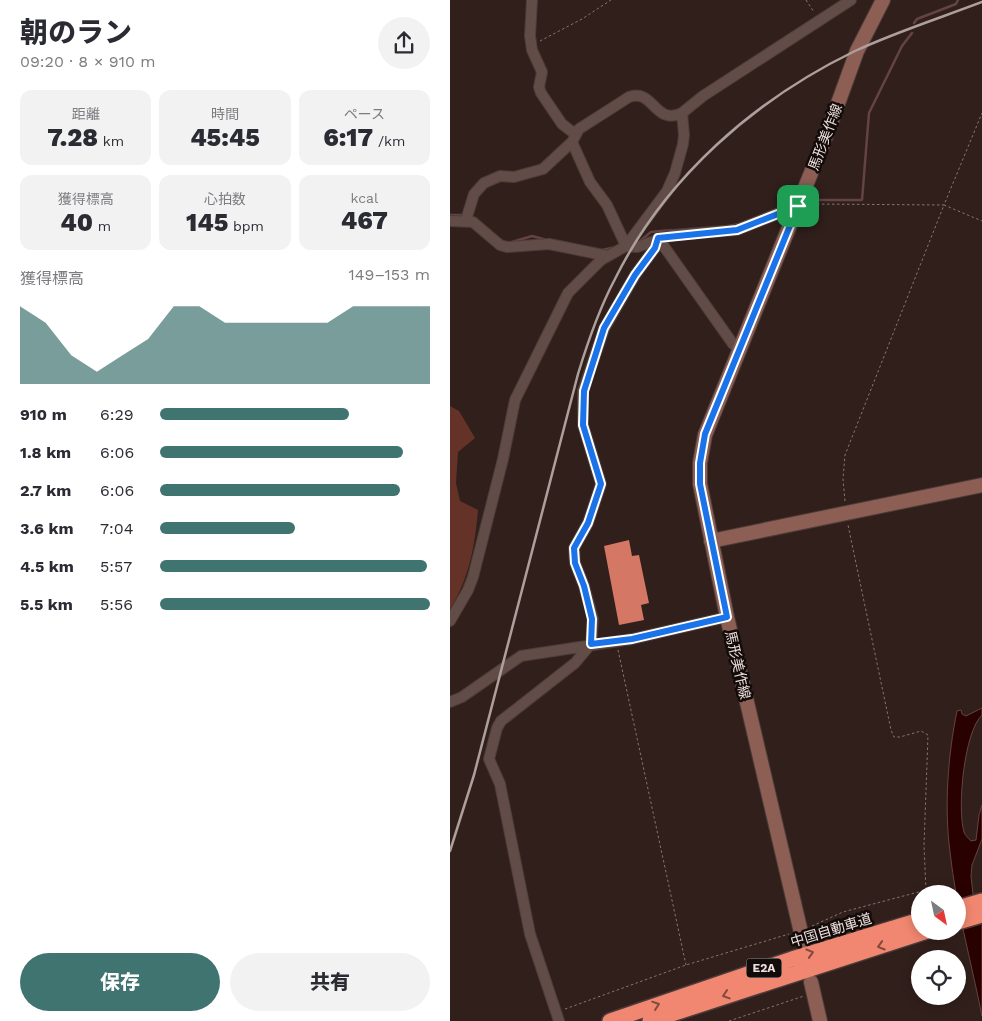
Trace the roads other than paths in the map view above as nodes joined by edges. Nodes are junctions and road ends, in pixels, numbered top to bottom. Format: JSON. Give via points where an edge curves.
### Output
{"nodes":[{"id":1,"x":532,"y":0,"type":"edge"},
{"id":2,"x":851,"y":0,"type":"edge"},
{"id":3,"x":883,"y":0,"type":"edge"},
{"id":4,"x":682,"y":113,"type":"junction"},
{"id":5,"x":574,"y":138,"type":"junction"},
{"id":6,"x":798,"y":206,"type":"junction"},
{"id":7,"x":466,"y":220,"type":"junction"},
{"id":8,"x":450,"y":221,"type":"edge"},
{"id":9,"x":658,"y":238,"type":"junction"},
{"id":10,"x":626,"y":246,"type":"junction"},
{"id":11,"x":608,"y":256,"type":"junction"},
{"id":12,"x":739,"y":349,"type":"junction"},
{"id":13,"x":982,"y":485,"type":"edge"},
{"id":14,"x":711,"y":540,"type":"junction"},
{"id":15,"x":727,"y":617,"type":"junction"},
{"id":16,"x":450,"y":622,"type":"edge"},
{"id":17,"x":591,"y":644,"type":"junction"},
{"id":18,"x":450,"y":702,"type":"edge"},
{"id":19,"x":982,"y":901,"type":"edge"},
{"id":20,"x":966,"y":906,"type":"edge"},
{"id":21,"x":982,"y":915,"type":"edge"},
{"id":22,"x":966,"y":920,"type":"edge"},
{"id":23,"x":911,"y":923,"type":"edge"},
{"id":24,"x":801,"y":936,"type":"road end"},
{"id":25,"x":911,"y":936,"type":"edge"},
{"id":26,"x":813,"y":987,"type":"road end"},
{"id":27,"x":558,"y":1016,"type":"edge"},
{"id":28,"x":610,"y":1021,"type":"edge"},
{"id":29,"x":650,"y":1021,"type":"edge"},
{"id":30,"x":820,"y":1021,"type":"edge"}],
"edges":[{"from":1,"to":5,"type":"street","via":[[531,45],[542,72],[539,87]]},
{"from":2,"to":4,"type":"street"},
{"from":3,"to":6,"type":"main road","name":"馬形美作線","via":[[856,51]]},
{"from":4,"to":5,"type":"street","via":[[667,116],[637,94],[620,102]]},
{"from":4,"to":10,"type":"street","via":[[684,135],[672,182]]},
{"from":5,"to":7,"type":"street","via":[[538,171],[514,177],[500,176],[484,183],[474,194]]},
{"from":5,"to":10,"type":"street","via":[[590,182],[610,210]]},
{"from":6,"to":9,"type":"street","via":[[737,230]]},
{"from":6,"to":12,"type":"main road","name":"馬形美作線"},
{"from":7,"to":8,"type":"street"},
{"from":7,"to":11,"type":"street","via":[[507,247],[549,244]]},
{"from":9,"to":10,"type":"street","via":[[637,247]]},
{"from":9,"to":12,"type":"street"},
{"from":9,"to":17,"type":"street","via":[[655,248],[604,328],[584,391],[583,425],[601,484],[588,523],[574,548],[575,563],[592,619]]},
{"from":10,"to":11,"type":"street"},
{"from":11,"to":16,"type":"street","via":[[568,293],[515,400],[473,576]]},
{"from":12,"to":14,"type":"main road","name":"馬形美作線","via":[[705,434],[700,463],[700,484]]},
{"from":13,"to":14,"type":"main road"},
{"from":14,"to":15,"type":"main road","name":"馬形美作線"},
{"from":15,"to":17,"type":"street","via":[[617,642]]},
{"from":15,"to":24,"type":"main road","name":"馬形美作線"},
{"from":17,"to":18,"type":"street","via":[[521,656]]},
{"from":17,"to":27,"type":"street","via":[[575,662],[501,721],[489,759],[500,784],[530,934]]},
{"from":19,"to":20,"type":"highway"},
{"from":21,"to":22,"type":"highway"},
{"from":28,"to":23,"type":"highway","name":"中国自動車道","number":"E2A","one_way":true,"via":[[792,958]]},
{"from":25,"to":29,"type":"highway","number":"E2A","one_way":true},
{"from":26,"to":30,"type":"main road"}]}
